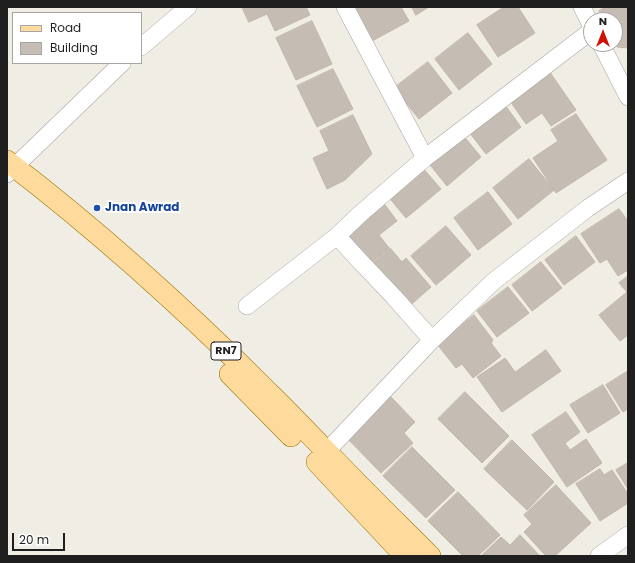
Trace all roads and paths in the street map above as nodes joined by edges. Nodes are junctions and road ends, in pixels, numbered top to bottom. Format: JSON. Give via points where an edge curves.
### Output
{"nodes":[{"id":1,"x":188,"y":7,"type":"edge"},
{"id":2,"x":345,"y":7,"type":"edge"},
{"id":3,"x":583,"y":37,"type":"edge"},
{"id":4,"x":142,"y":46,"type":"edge"},
{"id":5,"x":605,"y":52,"type":"edge"},
{"id":6,"x":121,"y":64,"type":"edge"},
{"id":7,"x":626,"y":91,"type":"edge"},
{"id":8,"x":425,"y":158,"type":"junction"},
{"id":9,"x":9,"y":170,"type":"edge"},
{"id":10,"x":628,"y":181,"type":"edge"},
{"id":11,"x":337,"y":236,"type":"junction"},
{"id":12,"x":248,"y":306,"type":"dead end"},
{"id":13,"x":432,"y":340,"type":"junction"},
{"id":14,"x":326,"y":452,"type":"junction"},
{"id":15,"x":628,"y":535,"type":"edge"},
{"id":16,"x":405,"y":556,"type":"edge"},
{"id":17,"x":430,"y":556,"type":"edge"},
{"id":18,"x":599,"y":556,"type":"edge"}],
"edges":[{"from":1,"to":4,"type":"street"},
{"from":2,"to":8,"type":"street"},
{"from":3,"to":8,"type":"street"},
{"from":5,"to":7,"type":"street"},
{"from":6,"to":9,"type":"street"},
{"from":8,"to":11,"type":"street"},
{"from":9,"to":14,"type":"main road","number":"RN7","via":[[89,228],[166,295],[270,394]]},
{"from":9,"to":16,"type":"main road","number":"RN7","via":[[205,350],[316,461]]},
{"from":10,"to":13,"type":"street","via":[[588,208],[494,280]]},
{"from":11,"to":12,"type":"street"},
{"from":11,"to":13,"type":"street"},
{"from":13,"to":14,"type":"street"},
{"from":14,"to":17,"type":"main road","number":"RN7"},
{"from":15,"to":18,"type":"street"}]}
